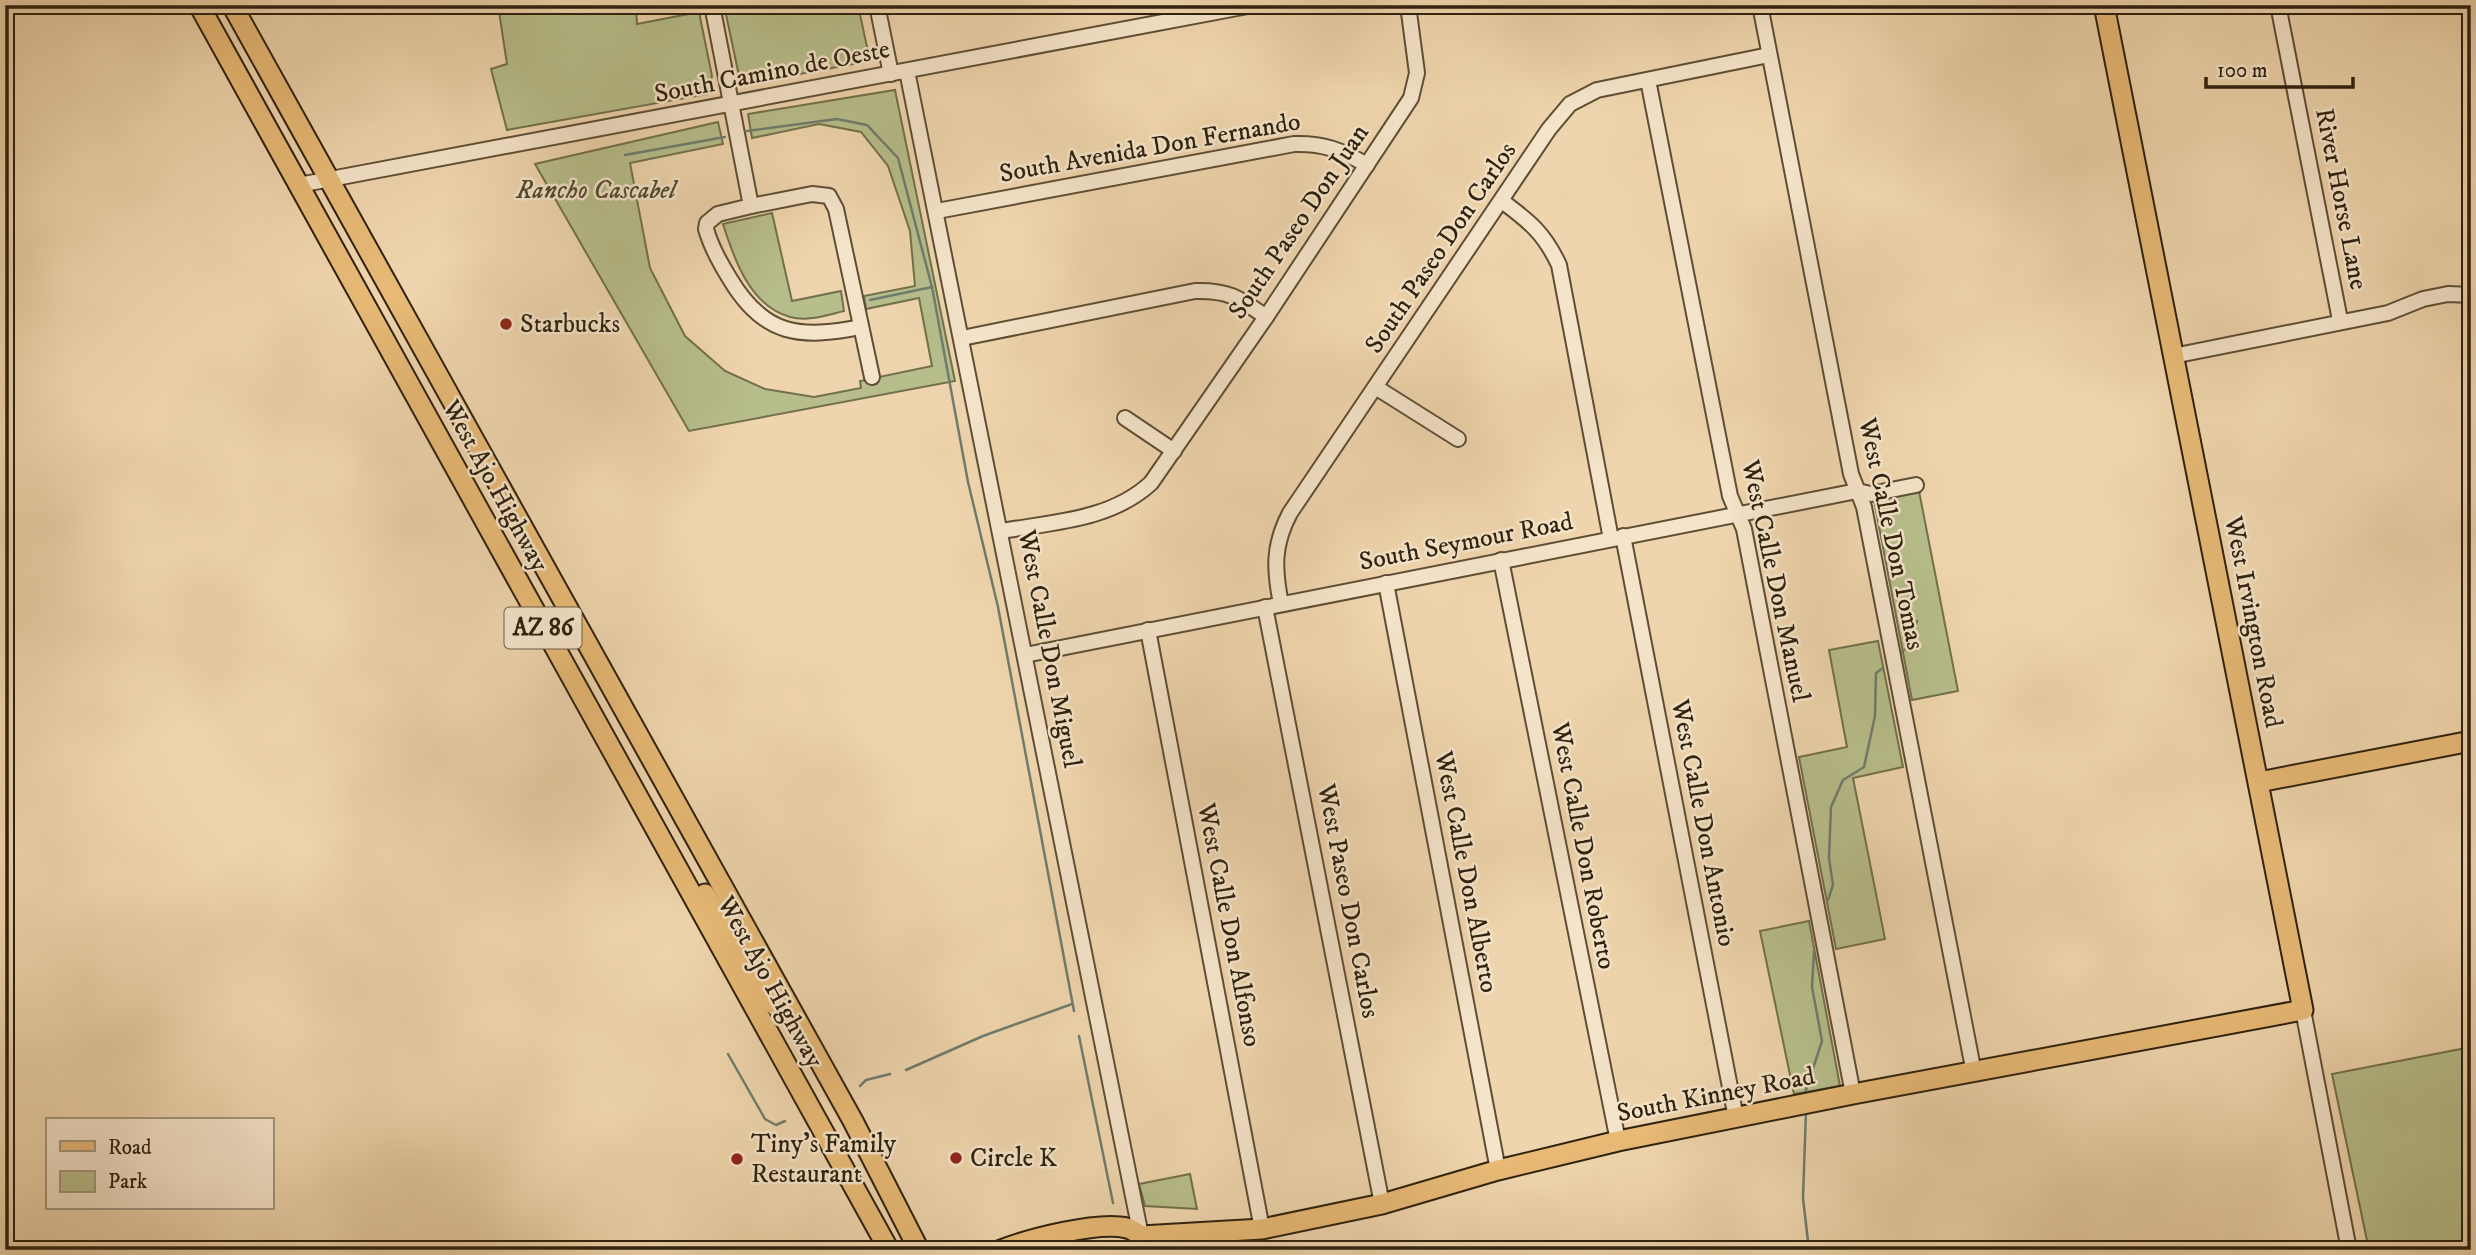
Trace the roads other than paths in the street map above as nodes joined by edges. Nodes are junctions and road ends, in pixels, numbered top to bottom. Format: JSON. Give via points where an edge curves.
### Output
{"nodes":[{"id":1,"x":198,"y":5,"type":"edge"},
{"id":2,"x":232,"y":5,"type":"edge"},
{"id":3,"x":712,"y":5,"type":"edge"},
{"id":4,"x":877,"y":5,"type":"edge"},
{"id":5,"x":1253,"y":5,"type":"edge"},
{"id":6,"x":1408,"y":5,"type":"edge"},
{"id":7,"x":1760,"y":5,"type":"edge"},
{"id":8,"x":2104,"y":5,"type":"edge"},
{"id":9,"x":2278,"y":5,"type":"edge"},
{"id":10,"x":1769,"y":55,"type":"junction"},
{"id":11,"x":907,"y":71,"type":"junction"},
{"id":12,"x":891,"y":74,"type":"junction"},
{"id":13,"x":1648,"y":80,"type":"junction"},
{"id":14,"x":731,"y":104,"type":"junction"},
{"id":15,"x":1367,"y":165,"type":"junction"},
{"id":16,"x":329,"y":179,"type":"junction"},
{"id":17,"x":299,"y":185,"type":"junction"},
{"id":18,"x":1502,"y":201,"type":"junction"},
{"id":19,"x":751,"y":206,"type":"junction"},
{"id":20,"x":937,"y":211,"type":"junction"},
{"id":21,"x":2471,"y":295,"type":"edge"},
{"id":22,"x":1266,"y":317,"type":"junction"},
{"id":23,"x":2340,"y":320,"type":"junction"},
{"id":24,"x":861,"y":327,"type":"junction"},
{"id":25,"x":962,"y":338,"type":"junction"},
{"id":26,"x":2173,"y":356,"type":"junction"},
{"id":27,"x":872,"y":377,"type":"dead end"},
{"id":28,"x":1377,"y":388,"type":"junction"},
{"id":29,"x":1125,"y":418,"type":"dead end"},
{"id":30,"x":1458,"y":439,"type":"dead end"},
{"id":31,"x":1174,"y":451,"type":"junction"},
{"id":32,"x":1916,"y":485,"type":"dead end"},
{"id":33,"x":1857,"y":491,"type":"junction"},
{"id":34,"x":1738,"y":513,"type":"junction"},
{"id":35,"x":1002,"y":531,"type":"junction"},
{"id":36,"x":1617,"y":538,"type":"junction"},
{"id":37,"x":1501,"y":560,"type":"junction"},
{"id":38,"x":1386,"y":583,"type":"junction"},
{"id":39,"x":1281,"y":604,"type":"junction"},
{"id":40,"x":1265,"y":607,"type":"junction"},
{"id":41,"x":1148,"y":630,"type":"junction"},
{"id":42,"x":1025,"y":655,"type":"junction"},
{"id":43,"x":2471,"y":741,"type":"edge"},
{"id":44,"x":2259,"y":782,"type":"junction"},
{"id":45,"x":660,"y":839,"type":"junction"},
{"id":46,"x":788,"y":1010,"type":"junction"},
{"id":47,"x":2304,"y":1010,"type":"junction"},
{"id":48,"x":1974,"y":1073,"type":"junction"},
{"id":49,"x":1853,"y":1094,"type":"junction"},
{"id":50,"x":1736,"y":1118,"type":"junction"},
{"id":51,"x":1618,"y":1141,"type":"junction"},
{"id":52,"x":1498,"y":1170,"type":"junction"},
{"id":53,"x":1382,"y":1204,"type":"junction"},
{"id":54,"x":1262,"y":1228,"type":"junction"},
{"id":55,"x":1137,"y":1243,"type":"edge"},
{"id":56,"x":889,"y":1250,"type":"edge"},
{"id":57,"x":919,"y":1250,"type":"edge"},
{"id":58,"x":1001,"y":1250,"type":"edge"},
{"id":59,"x":2350,"y":1250,"type":"edge"}],
"edges":[{"from":1,"to":17,"type":"main road","name":"West Ajo Highway","number":"AZ 86"},
{"from":2,"to":16,"type":"main road","name":"West Ajo Highway","number":"AZ 86"},
{"from":3,"to":14,"type":"street"},
{"from":4,"to":12,"type":"street"},
{"from":5,"to":11,"type":"street","name":"South Camino de Oeste"},
{"from":6,"to":15,"type":"street","name":"South Paseo Don Juan","via":[[1417,74],[1411,98]]},
{"from":7,"to":10,"type":"street","name":"West Calle Don Tomas"},
{"from":8,"to":26,"type":"main road","name":"West Irvington Road"},
{"from":9,"to":23,"type":"street","name":"River Horse Lane"},
{"from":10,"to":13,"type":"street","name":"South Paseo Don Carlos"},
{"from":10,"to":33,"type":"street","name":"West Calle Don Tomas"},
{"from":11,"to":12,"type":"street","name":"South Camino de Oeste"},
{"from":11,"to":20,"type":"street","name":"West Calle Don Miguel"},
{"from":12,"to":14,"type":"street","name":"South Camino de Oeste"},
{"from":13,"to":18,"type":"street","name":"South Paseo Don Carlos","via":[[1597,90],[1570,104]]},
{"from":13,"to":34,"type":"street","name":"West Calle Don Manuel","via":[[1730,496]]},
{"from":14,"to":16,"type":"street","name":"South Camino de Oeste"},
{"from":14,"to":19,"type":"street"},
{"from":15,"to":20,"type":"street","name":"South Avenida Don Fernando","via":[[1320,143],[1294,144]]},
{"from":15,"to":22,"type":"street","name":"South Paseo Don Juan"},
{"from":16,"to":17,"type":"street","name":"South Camino de Oeste"},
{"from":16,"to":46,"type":"main road","name":"West Ajo Highway","number":"AZ 86"},
{"from":17,"to":45,"type":"main road","name":"West Ajo Highway","number":"AZ 86"},
{"from":18,"to":28,"type":"street","name":"South Paseo Don Carlos"},
{"from":18,"to":36,"type":"street","name":"West Calle Don Antonio","via":[[1531,222],[1547,240],[1559,265]]},
{"from":19,"to":24,"type":"street","via":[[812,194],[829,196],[836,209]]},
{"from":19,"to":24,"type":"street","via":[[704,221],[735,288],[766,322],[788,331],[813,334]]},
{"from":20,"to":25,"type":"street","name":"West Calle Don Miguel"},
{"from":21,"to":23,"type":"street","via":[[2448,294],[2388,313]]},
{"from":22,"to":25,"type":"street","via":[[1236,296],[1219,290],[1195,291]]},
{"from":22,"to":31,"type":"street","name":"South Paseo Don Juan"},
{"from":23,"to":26,"type":"street"},
{"from":24,"to":27,"type":"street"},
{"from":25,"to":35,"type":"street","name":"West Calle Don Miguel"},
{"from":26,"to":44,"type":"main road","name":"West Irvington Road"},
{"from":28,"to":30,"type":"street"},
{"from":28,"to":39,"type":"street","name":"South Paseo Don Carlos","via":[[1280,532],[1275,571]]},
{"from":29,"to":31,"type":"street"},
{"from":31,"to":35,"type":"street","name":"South Paseo Don Juan","via":[[1132,500],[1103,513]]},
{"from":32,"to":33,"type":"street","name":"South Seymour Road","via":[[1871,494]]},
{"from":33,"to":34,"type":"street","name":"South Seymour Road"},
{"from":33,"to":48,"type":"street","name":"West Calle Don Tomas","via":[[1864,507]]},
{"from":34,"to":36,"type":"street","name":"South Seymour Road"},
{"from":34,"to":49,"type":"street","name":"West Calle Don Manuel"},
{"from":35,"to":42,"type":"street","name":"West Calle Don Miguel"},
{"from":36,"to":37,"type":"street","name":"South Seymour Road"},
{"from":36,"to":50,"type":"street","name":"West Calle Don Antonio"},
{"from":37,"to":38,"type":"street","name":"South Seymour Road"},
{"from":37,"to":51,"type":"street","name":"West Calle Don Roberto"},
{"from":38,"to":39,"type":"street","name":"South Seymour Road"},
{"from":38,"to":52,"type":"street","name":"West Calle Don Alberto"},
{"from":39,"to":40,"type":"street","name":"South Seymour Road"},
{"from":40,"to":41,"type":"street","name":"South Seymour Road"},
{"from":40,"to":53,"type":"street","name":"West Paseo Don Carlos"},
{"from":41,"to":42,"type":"street","name":"South Seymour Road"},
{"from":41,"to":54,"type":"street","name":"West Calle Don Alfonso"},
{"from":42,"to":55,"type":"street","name":"West Calle Don Miguel"},
{"from":43,"to":44,"type":"main road"},
{"from":44,"to":47,"type":"main road","name":"West Irvington Road"},
{"from":45,"to":46,"type":"main road","via":[[693,876],[766,997],[777,1009]]},
{"from":45,"to":56,"type":"main road","name":"West Ajo Highway","number":"AZ 86"},
{"from":46,"to":57,"type":"main road","name":"West Ajo Highway","number":"AZ 86"},
{"from":47,"to":48,"type":"main road","name":"South Kinney Road"},
{"from":47,"to":59,"type":"street","name":"West Irvington Road"},
{"from":48,"to":49,"type":"main road","name":"South Kinney Road"},
{"from":49,"to":50,"type":"main road","name":"South Kinney Road"},
{"from":50,"to":51,"type":"main road","name":"South Kinney Road"},
{"from":51,"to":52,"type":"main road","name":"South Kinney Road"},
{"from":52,"to":53,"type":"main road","name":"South Kinney Road"},
{"from":53,"to":54,"type":"main road","name":"South Kinney Road"},
{"from":54,"to":55,"type":"main road","name":"South Kinney Road"},
{"from":55,"to":58,"type":"main road","name":"South Kinney Road","via":[[1129,1228],[1100,1228],[1042,1236]]}]}
